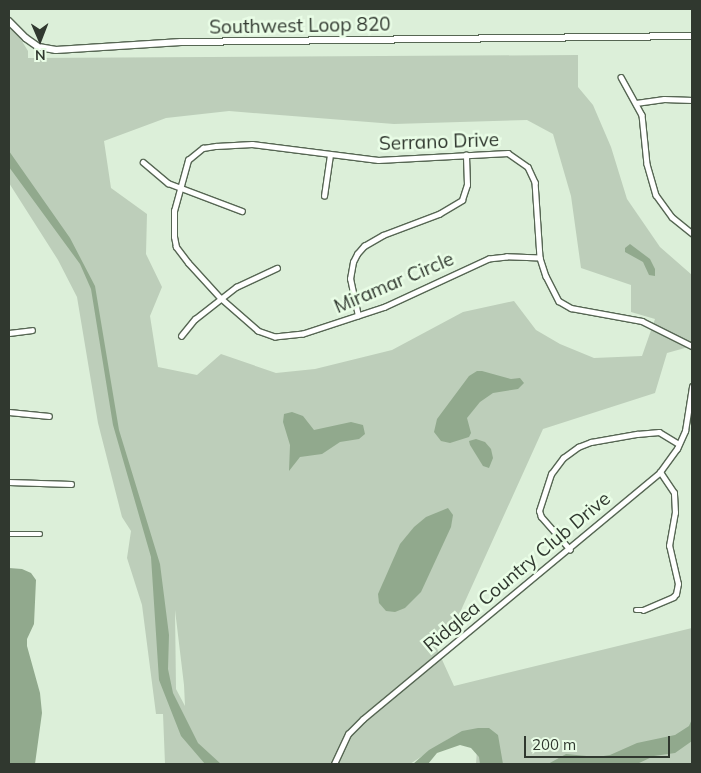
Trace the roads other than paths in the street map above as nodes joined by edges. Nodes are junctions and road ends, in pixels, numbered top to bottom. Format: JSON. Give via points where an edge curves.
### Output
{"nodes":[{"id":1,"x":9,"y":21,"type":"edge"},
{"id":2,"x":692,"y":36,"type":"edge"},
{"id":3,"x":621,"y":77,"type":"dead end"},
{"id":4,"x":692,"y":100,"type":"edge"},
{"id":5,"x":636,"y":103,"type":"junction"},
{"id":6,"x":330,"y":155,"type":"junction"},
{"id":7,"x":466,"y":155,"type":"junction"},
{"id":8,"x":143,"y":162,"type":"dead end"},
{"id":9,"x":180,"y":188,"type":"junction"},
{"id":10,"x":324,"y":196,"type":"dead end"},
{"id":11,"x":242,"y":212,"type":"dead end"},
{"id":12,"x":692,"y":233,"type":"edge"},
{"id":13,"x":540,"y":258,"type":"junction"},
{"id":14,"x":277,"y":268,"type":"dead end"},
{"id":15,"x":220,"y":298,"type":"junction"},
{"id":16,"x":358,"y":316,"type":"junction"},
{"id":17,"x":32,"y":330,"type":"dead end"},
{"id":18,"x":9,"y":334,"type":"edge"},
{"id":19,"x":181,"y":336,"type":"dead end"},
{"id":20,"x":692,"y":346,"type":"edge"},
{"id":21,"x":692,"y":387,"type":"edge"},
{"id":22,"x":9,"y":412,"type":"edge"},
{"id":23,"x":49,"y":416,"type":"dead end"},
{"id":24,"x":679,"y":444,"type":"junction"},
{"id":25,"x":660,"y":472,"type":"junction"},
{"id":26,"x":9,"y":482,"type":"edge"},
{"id":27,"x":71,"y":484,"type":"dead end"},
{"id":28,"x":9,"y":534,"type":"edge"},
{"id":29,"x":40,"y":534,"type":"dead end"},
{"id":30,"x":570,"y":550,"type":"junction"},
{"id":31,"x":636,"y":610,"type":"dead end"},
{"id":32,"x":334,"y":764,"type":"edge"}],
"edges":[{"from":1,"to":2,"type":"street","name":"Southwest Loop 820","via":[[40,48],[56,50],[181,42]]},
{"from":3,"to":5,"type":"street"},
{"from":4,"to":5,"type":"street"},
{"from":5,"to":12,"type":"street","via":[[642,115],[647,164],[656,195],[672,217]]},
{"from":6,"to":7,"type":"street","name":"Serrano Drive","via":[[378,160]]},
{"from":6,"to":9,"type":"street","name":"Serrano Drive","via":[[252,144],[203,148],[188,160]]},
{"from":6,"to":10,"type":"street"},
{"from":7,"to":13,"type":"street","name":"Serrano Drive","via":[[508,153],[528,167],[537,190]]},
{"from":7,"to":16,"type":"street","via":[[467,185],[462,200],[438,214],[383,235],[357,254],[350,279]]},
{"from":8,"to":9,"type":"street","via":[[168,183]]},
{"from":9,"to":11,"type":"street"},
{"from":9,"to":15,"type":"street","name":"Miramar Circle","via":[[173,232],[176,248]]},
{"from":13,"to":16,"type":"street","name":"Miramar Circle","via":[[507,256],[489,259],[416,294]]},
{"from":13,"to":20,"type":"street","name":"Serrano Drive","via":[[556,297],[566,306],[642,321]]},
{"from":14,"to":15,"type":"street"},
{"from":15,"to":16,"type":"street","name":"Miramar Circle","via":[[258,331],[275,337],[303,334]]},
{"from":15,"to":19,"type":"street"},
{"from":17,"to":18,"type":"street"},
{"from":21,"to":24,"type":"street","name":"Ridglea Country Club Drive","via":[[688,419]]},
{"from":22,"to":23,"type":"street"},
{"from":24,"to":25,"type":"street","name":"Ridglea Country Club Drive"},
{"from":24,"to":30,"type":"street","via":[[660,432],[637,434],[591,442],[562,458],[551,474],[539,511]]},
{"from":25,"to":30,"type":"street","name":"Ridglea Country Club Drive"},
{"from":25,"to":31,"type":"street","via":[[674,493],[675,513],[669,546],[678,584],[673,597]]},
{"from":26,"to":27,"type":"street"},
{"from":28,"to":29,"type":"street"},
{"from":30,"to":32,"type":"street","name":"Ridglea Country Club Drive","via":[[363,718],[348,734]]}]}
